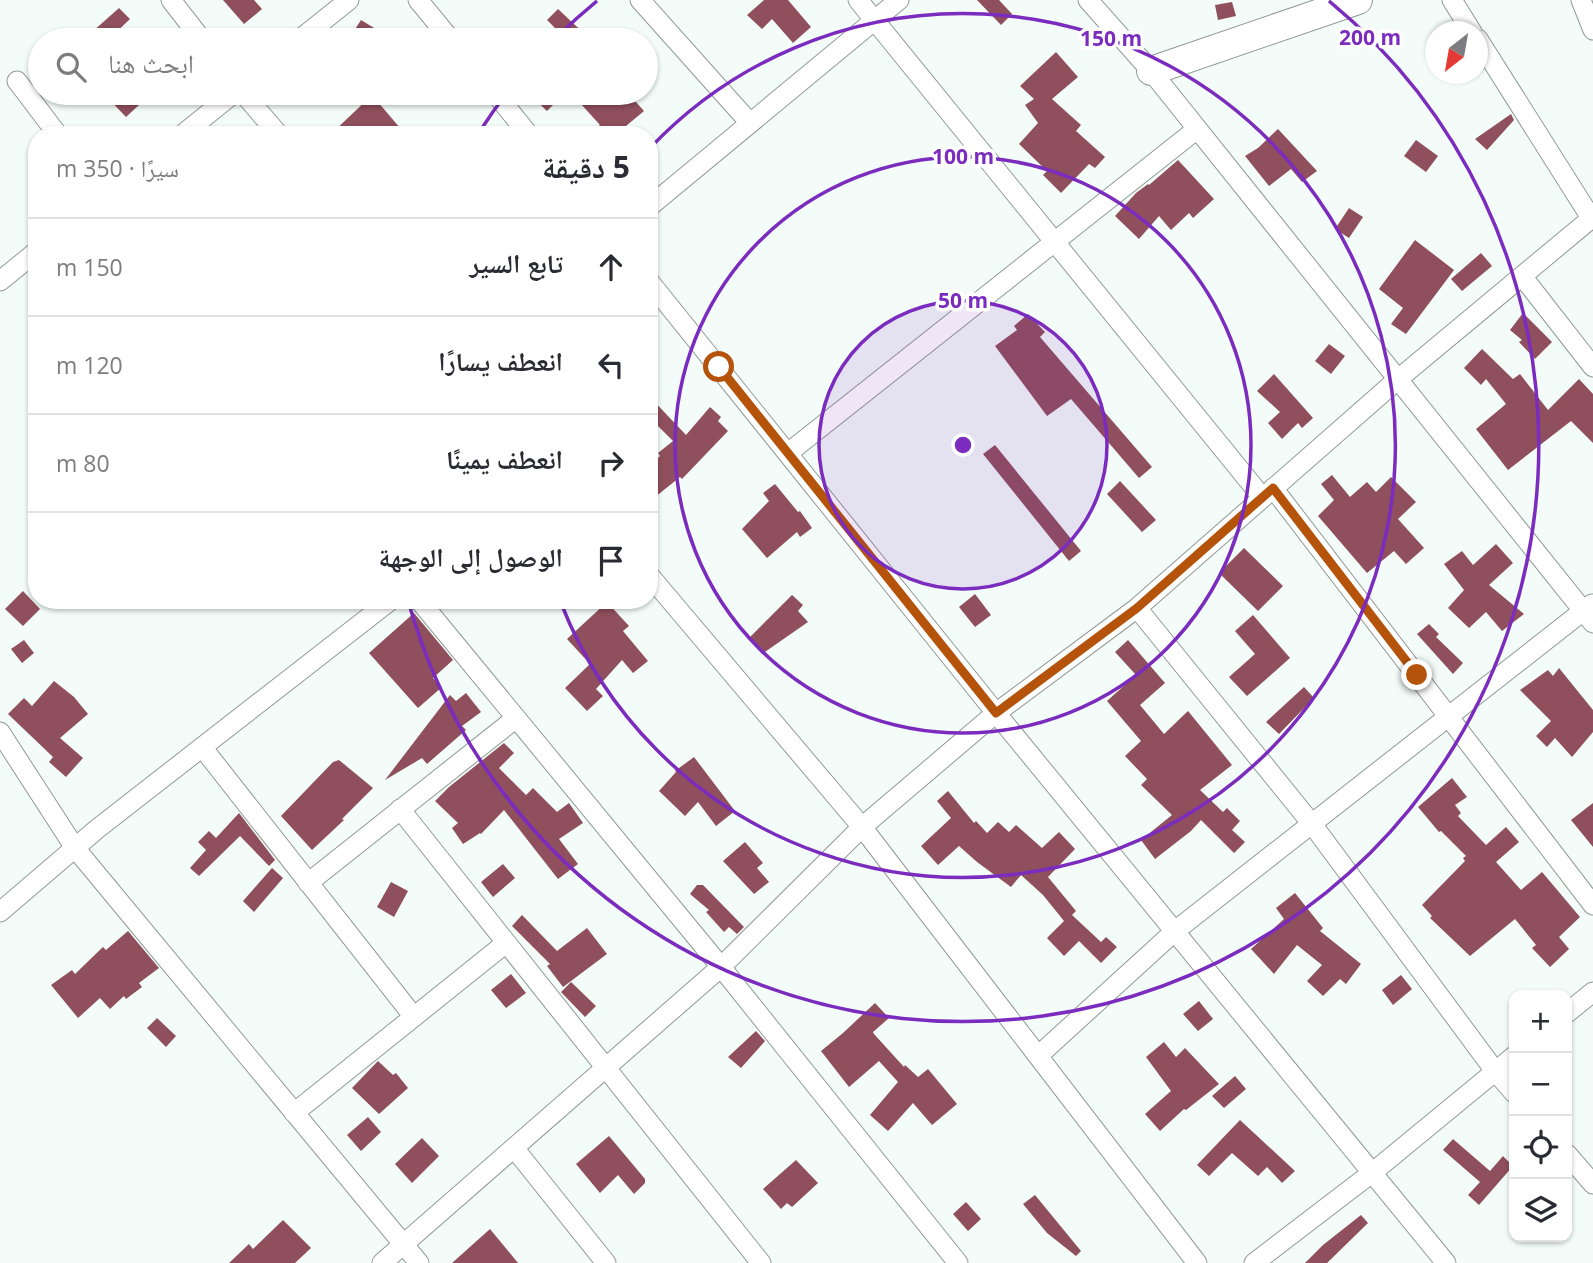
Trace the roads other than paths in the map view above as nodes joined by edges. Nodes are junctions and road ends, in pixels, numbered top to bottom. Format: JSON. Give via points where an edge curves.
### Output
{"nodes":[{"id":1,"x":171,"y":0,"type":"edge"},
{"id":2,"x":349,"y":0,"type":"edge"},
{"id":3,"x":418,"y":0,"type":"edge"},
{"id":4,"x":639,"y":0,"type":"edge"},
{"id":5,"x":859,"y":0,"type":"edge"},
{"id":6,"x":899,"y":0,"type":"edge"},
{"id":7,"x":1088,"y":0,"type":"edge"},
{"id":8,"x":1359,"y":0,"type":"edge"},
{"id":9,"x":1452,"y":0,"type":"edge"},
{"id":10,"x":1581,"y":0,"type":"edge"},
{"id":11,"x":874,"y":20,"type":"junction"},
{"id":12,"x":1465,"y":21,"type":"edge"},
{"id":13,"x":193,"y":28,"type":"edge"},
{"id":14,"x":314,"y":28,"type":"edge"},
{"id":15,"x":441,"y":28,"type":"edge"},
{"id":16,"x":1593,"y":30,"type":"edge"},
{"id":17,"x":1488,"y":55,"type":"edge"},
{"id":18,"x":1152,"y":71,"type":"junction"},
{"id":19,"x":17,"y":81,"type":"dead end"},
{"id":20,"x":28,"y":95,"type":"edge"},
{"id":21,"x":35,"y":105,"type":"edge"},
{"id":22,"x":219,"y":105,"type":"edge"},
{"id":23,"x":253,"y":105,"type":"edge"},
{"id":24,"x":505,"y":105,"type":"edge"},
{"id":25,"x":750,"y":123,"type":"junction"},
{"id":26,"x":51,"y":126,"type":"edge"},
{"id":27,"x":193,"y":126,"type":"edge"},
{"id":28,"x":270,"y":126,"type":"edge"},
{"id":29,"x":522,"y":126,"type":"edge"},
{"id":30,"x":1197,"y":129,"type":"junction"},
{"id":31,"x":658,"y":199,"type":"edge"},
{"id":32,"x":1592,"y":217,"type":"edge"},
{"id":33,"x":1055,"y":242,"type":"junction"},
{"id":34,"x":28,"y":258,"type":"edge"},
{"id":35,"x":1522,"y":276,"type":"junction"},
{"id":36,"x":0,"y":281,"type":"edge"},
{"id":37,"x":658,"y":292,"type":"edge"},
{"id":38,"x":1593,"y":367,"type":"edge"},
{"id":39,"x":1397,"y":380,"type":"junction"},
{"id":40,"x":788,"y":453,"type":"junction"},
{"id":41,"x":1267,"y":492,"type":"junction"},
{"id":42,"x":658,"y":586,"type":"edge"},
{"id":43,"x":1137,"y":608,"type":"junction"},
{"id":44,"x":379,"y":609,"type":"edge"},
{"id":45,"x":426,"y":609,"type":"edge"},
{"id":46,"x":1590,"y":613,"type":"edge"},
{"id":47,"x":996,"y":713,"type":"junction"},
{"id":48,"x":1449,"y":716,"type":"junction"},
{"id":49,"x":516,"y":718,"type":"junction"},
{"id":50,"x":0,"y":732,"type":"edge"},
{"id":51,"x":202,"y":747,"type":"junction"},
{"id":52,"x":400,"y":809,"type":"junction"},
{"id":53,"x":1312,"y":824,"type":"junction"},
{"id":54,"x":862,"y":827,"type":"junction"},
{"id":55,"x":75,"y":848,"type":"junction"},
{"id":56,"x":308,"y":883,"type":"junction"},
{"id":57,"x":1593,"y":905,"type":"edge"},
{"id":58,"x":0,"y":912,"type":"edge"},
{"id":59,"x":1175,"y":931,"type":"junction"},
{"id":60,"x":506,"y":943,"type":"junction"},
{"id":61,"x":721,"y":967,"type":"junction"},
{"id":62,"x":1593,"y":992,"type":"edge"},
{"id":63,"x":1572,"y":1009,"type":"edge"},
{"id":64,"x":414,"y":1017,"type":"junction"},
{"id":65,"x":1038,"y":1056,"type":"junction"},
{"id":66,"x":1509,"y":1060,"type":"edge"},
{"id":67,"x":606,"y":1068,"type":"junction"},
{"id":68,"x":1495,"y":1072,"type":"junction"},
{"id":69,"x":1509,"y":1087,"type":"edge"},
{"id":70,"x":295,"y":1113,"type":"junction"},
{"id":71,"x":514,"y":1148,"type":"junction"},
{"id":72,"x":1572,"y":1160,"type":"edge"},
{"id":73,"x":1373,"y":1172,"type":"junction"},
{"id":74,"x":1593,"y":1184,"type":"edge"},
{"id":75,"x":403,"y":1244,"type":"junction"},
{"id":76,"x":382,"y":1263,"type":"edge"},
{"id":77,"x":419,"y":1263,"type":"edge"},
{"id":78,"x":606,"y":1263,"type":"edge"},
{"id":79,"x":761,"y":1263,"type":"edge"},
{"id":80,"x":958,"y":1263,"type":"edge"},
{"id":81,"x":1197,"y":1263,"type":"edge"},
{"id":82,"x":1254,"y":1263,"type":"edge"},
{"id":83,"x":1446,"y":1263,"type":"edge"}],
"edges":[{"from":1,"to":13,"type":"street"},
{"from":2,"to":14,"type":"street"},
{"from":3,"to":15,"type":"street"},
{"from":4,"to":25,"type":"street"},
{"from":5,"to":11,"type":"street"},
{"from":6,"to":11,"type":"street"},
{"from":7,"to":18,"type":"street"},
{"from":8,"to":18,"type":"street"},
{"from":9,"to":12,"type":"street"},
{"from":10,"to":16,"type":"street"},
{"from":11,"to":25,"type":"street"},
{"from":11,"to":33,"type":"street"},
{"from":17,"to":32,"type":"street"},
{"from":18,"to":30,"type":"street"},
{"from":19,"to":20,"type":"street"},
{"from":21,"to":26,"type":"street"},
{"from":22,"to":27,"type":"street"},
{"from":23,"to":28,"type":"street"},
{"from":24,"to":29,"type":"street"},
{"from":25,"to":31,"type":"street"},
{"from":30,"to":33,"type":"street"},
{"from":30,"to":39,"type":"street"},
{"from":32,"to":35,"type":"street"},
{"from":33,"to":40,"type":"street"},
{"from":33,"to":41,"type":"street"},
{"from":34,"to":36,"type":"street"},
{"from":35,"to":38,"type":"street"},
{"from":35,"to":39,"type":"street"},
{"from":37,"to":40,"type":"street"},
{"from":39,"to":41,"type":"street"},
{"from":39,"to":46,"type":"street"},
{"from":40,"to":47,"type":"street"},
{"from":41,"to":43,"type":"street"},
{"from":41,"to":48,"type":"street"},
{"from":42,"to":54,"type":"street"},
{"from":43,"to":47,"type":"street"},
{"from":43,"to":53,"type":"street"},
{"from":44,"to":51,"type":"street"},
{"from":45,"to":49,"type":"street"},
{"from":46,"to":48,"type":"street"},
{"from":47,"to":54,"type":"street"},
{"from":47,"to":59,"type":"street"},
{"from":48,"to":53,"type":"street"},
{"from":48,"to":57,"type":"street"},
{"from":49,"to":52,"type":"street"},
{"from":49,"to":61,"type":"street"},
{"from":50,"to":55,"type":"street"},
{"from":51,"to":55,"type":"street"},
{"from":51,"to":56,"type":"street"},
{"from":52,"to":56,"type":"street"},
{"from":52,"to":60,"type":"street"},
{"from":53,"to":59,"type":"street"},
{"from":53,"to":68,"type":"street"},
{"from":54,"to":61,"type":"street"},
{"from":54,"to":65,"type":"street"},
{"from":55,"to":58,"type":"street"},
{"from":55,"to":70,"type":"street"},
{"from":56,"to":64,"type":"street"},
{"from":59,"to":65,"type":"street"},
{"from":59,"to":73,"type":"street"},
{"from":60,"to":64,"type":"street"},
{"from":60,"to":67,"type":"street"},
{"from":61,"to":67,"type":"street"},
{"from":61,"to":80,"type":"street"},
{"from":62,"to":63,"type":"street"},
{"from":64,"to":70,"type":"street"},
{"from":65,"to":81,"type":"street"},
{"from":66,"to":68,"type":"street"},
{"from":67,"to":71,"type":"street"},
{"from":67,"to":79,"type":"street"},
{"from":68,"to":69,"type":"street"},
{"from":68,"to":73,"type":"street"},
{"from":70,"to":75,"type":"street"},
{"from":71,"to":75,"type":"street"},
{"from":71,"to":78,"type":"street"},
{"from":72,"to":74,"type":"street"},
{"from":73,"to":82,"type":"street"},
{"from":73,"to":83,"type":"street"},
{"from":75,"to":76,"type":"street"},
{"from":75,"to":77,"type":"street"}]}
